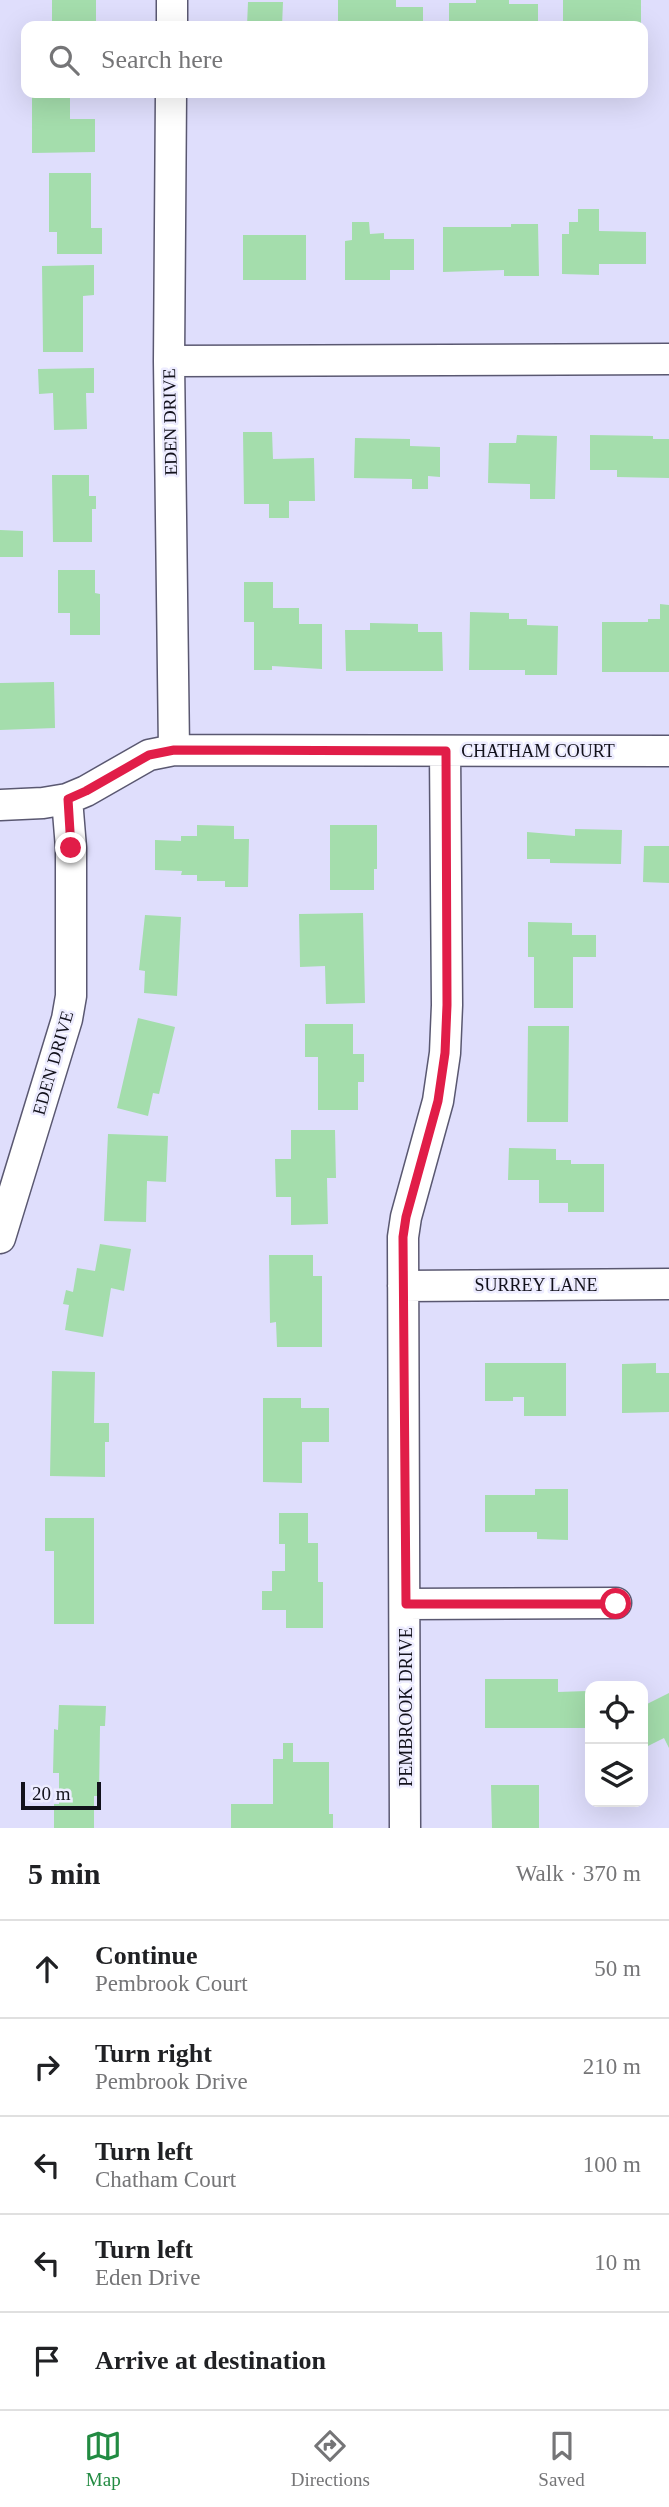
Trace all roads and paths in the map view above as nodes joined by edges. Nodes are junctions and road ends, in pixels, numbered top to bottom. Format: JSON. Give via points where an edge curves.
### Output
{"nodes":[{"id":1,"x":172,"y":0,"type":"edge"},
{"id":2,"x":172,"y":21,"type":"edge"},
{"id":3,"x":172,"y":98,"type":"edge"},
{"id":4,"x":669,"y":359,"type":"edge"},
{"id":5,"x":169,"y":361,"type":"junction"},
{"id":6,"x":174,"y":750,"type":"junction"},
{"id":7,"x":446,"y":751,"type":"junction"},
{"id":8,"x":669,"y":751,"type":"edge"},
{"id":9,"x":68,"y":799,"type":"junction"},
{"id":10,"x":0,"y":805,"type":"edge"},
{"id":11,"x":0,"y":1238,"type":"edge"},
{"id":12,"x":669,"y":1284,"type":"edge"},
{"id":13,"x":403,"y":1286,"type":"junction"},
{"id":14,"x":406,"y":1604,"type":"junction"},
{"id":15,"x":616,"y":1604,"type":"dead end"},
{"id":16,"x":405,"y":1828,"type":"edge"}],
"edges":[{"from":1,"to":2,"type":"street"},
{"from":3,"to":5,"type":"street","name":"EDEN DRIVE"},
{"from":4,"to":5,"type":"street"},
{"from":5,"to":6,"type":"street","name":"EDEN DRIVE"},
{"from":6,"to":7,"type":"street","name":"CHATHAM COURT"},
{"from":6,"to":9,"type":"street","name":"CHATHAM COURT","via":[[149,755]]},
{"from":7,"to":8,"type":"street","name":"CHATHAM COURT"},
{"from":7,"to":13,"type":"street","name":"PEMBROOK DRIVE","via":[[445,1053],[438,1101],[406,1217]]},
{"from":9,"to":10,"type":"street","name":"CHATHAM COURT"},
{"from":9,"to":11,"type":"street","name":"EDEN DRIVE","via":[[68,1019]]},
{"from":12,"to":13,"type":"street","name":"SURREY LANE"},
{"from":13,"to":14,"type":"street","name":"PEMBROOK DRIVE"},
{"from":14,"to":15,"type":"street"},
{"from":14,"to":16,"type":"street","name":"PEMBROOK DRIVE"}]}
